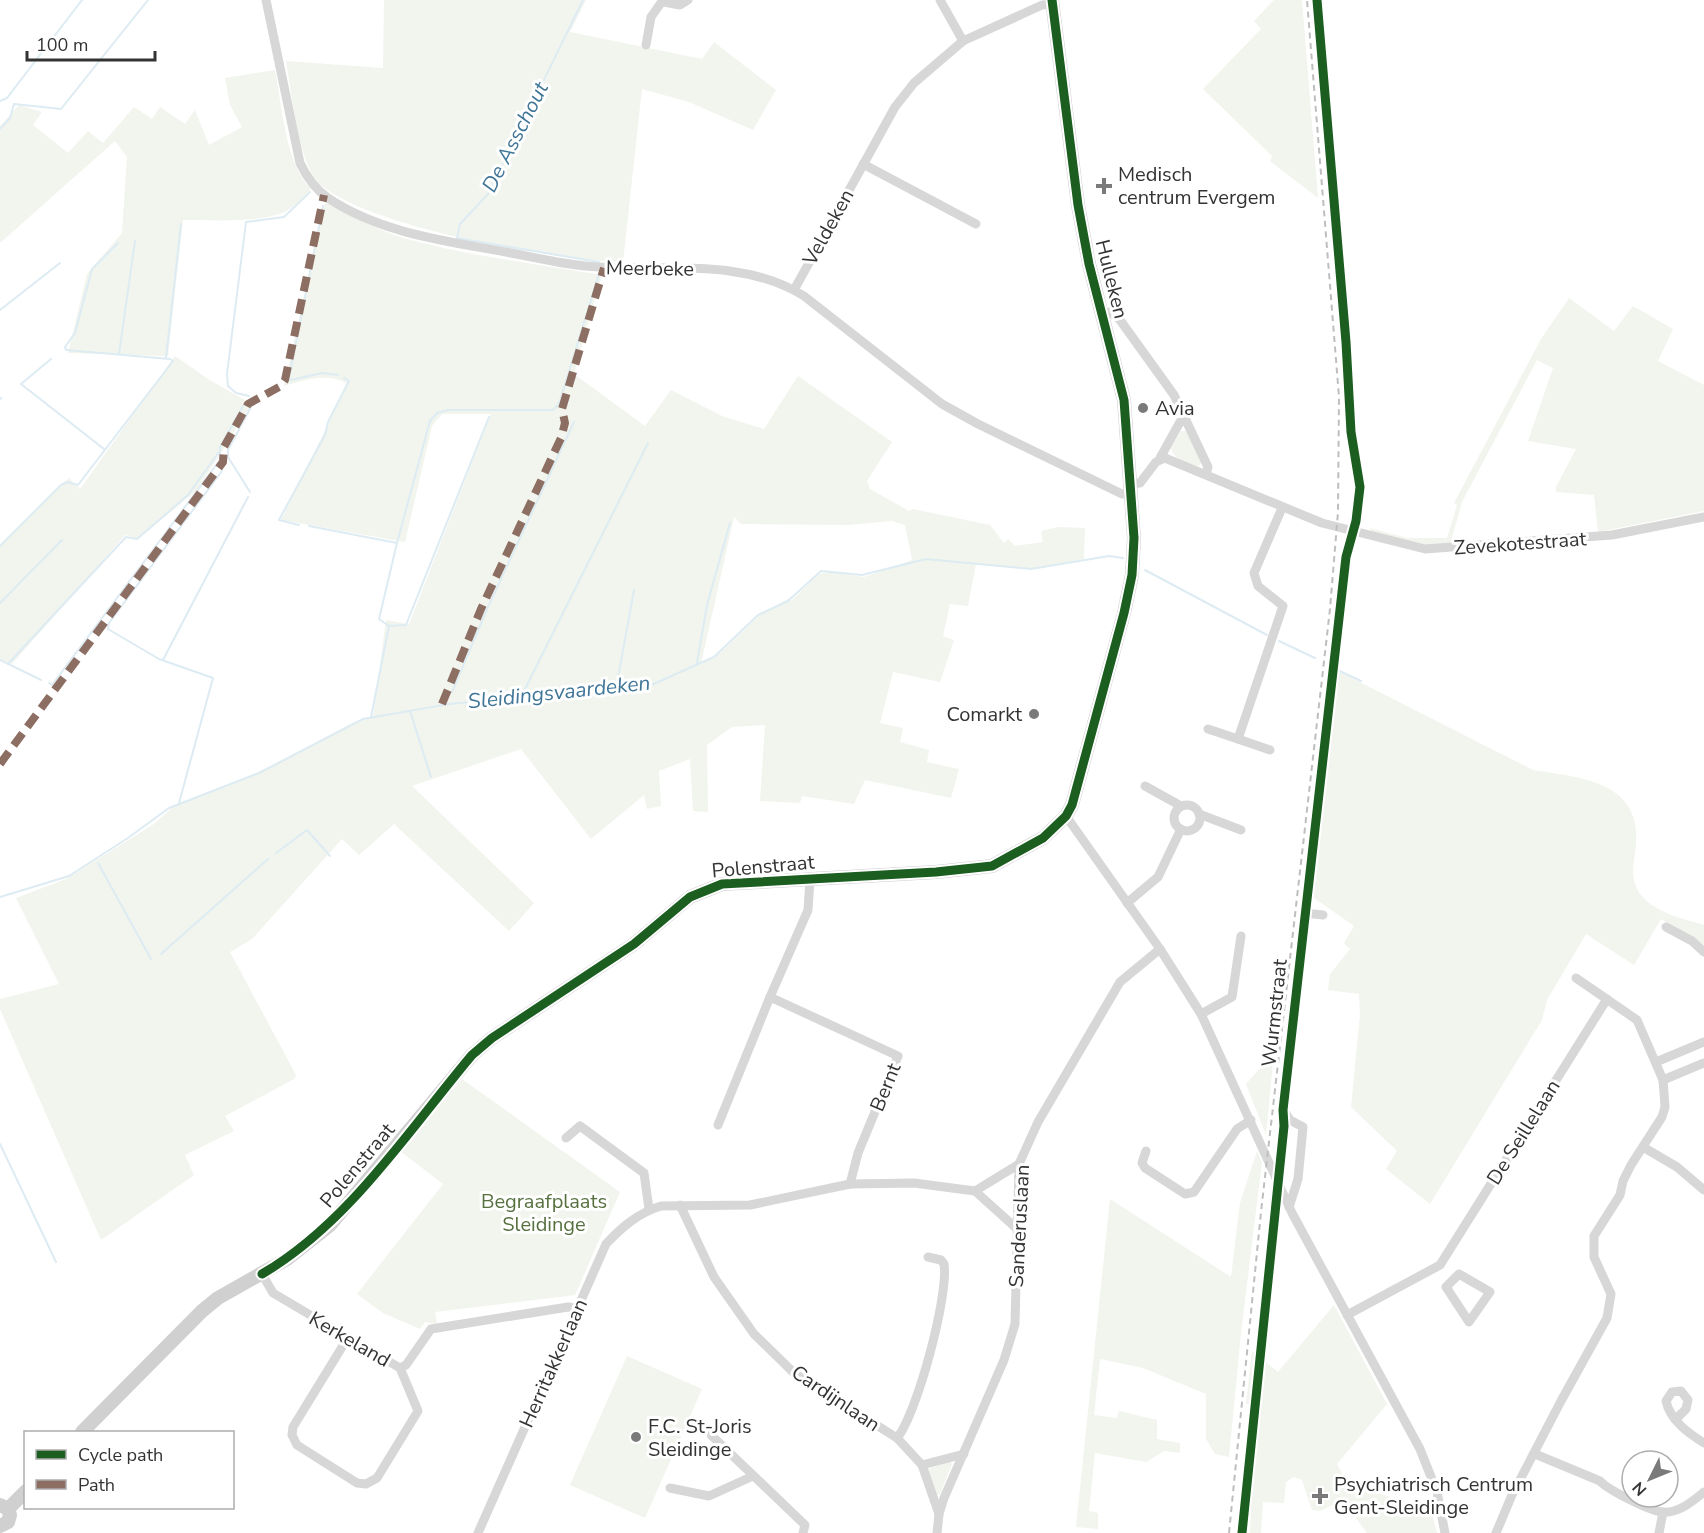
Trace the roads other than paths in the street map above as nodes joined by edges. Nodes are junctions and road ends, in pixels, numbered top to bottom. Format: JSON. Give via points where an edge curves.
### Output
{"nodes":[{"id":1,"x":266,"y":0,"type":"edge"},
{"id":2,"x":688,"y":0,"type":"edge"},
{"id":3,"x":940,"y":0,"type":"edge"},
{"id":4,"x":664,"y":1,"type":"edge"},
{"id":5,"x":1052,"y":2,"type":"edge"},
{"id":6,"x":963,"y":41,"type":"junction"},
{"id":7,"x":646,"y":45,"type":"dead end"},
{"id":8,"x":863,"y":164,"type":"junction"},
{"id":9,"x":976,"y":224,"type":"dead end"},
{"id":10,"x":794,"y":290,"type":"junction"},
{"id":11,"x":1102,"y":315,"type":"junction"},
{"id":12,"x":1186,"y":420,"type":"junction"},
{"id":13,"x":1160,"y":458,"type":"junction"},
{"id":14,"x":1206,"y":474,"type":"junction"},
{"id":15,"x":1131,"y":489,"type":"junction"},
{"id":16,"x":1282,"y":508,"type":"junction"},
{"id":17,"x":1704,"y":517,"type":"edge"},
{"id":18,"x":1133,"y":565,"type":"joint"},
{"id":19,"x":1208,"y":729,"type":"dead end"},
{"id":20,"x":1238,"y":739,"type":"junction"},
{"id":21,"x":1270,"y":750,"type":"dead end"},
{"id":22,"x":1145,"y":786,"type":"dead end"},
{"id":23,"x":1181,"y":806,"type":"junction"},
{"id":24,"x":1199,"y":814,"type":"junction"},
{"id":25,"x":1066,"y":816,"type":"junction"},
{"id":26,"x":1181,"y":829,"type":"junction"},
{"id":27,"x":1241,"y":830,"type":"dead end"},
{"id":28,"x":810,"y":880,"type":"junction"},
{"id":29,"x":1126,"y":903,"type":"junction"},
{"id":30,"x":1323,"y":915,"type":"dead end"},
{"id":31,"x":1666,"y":927,"type":"dead end"},
{"id":32,"x":1240,"y":936,"type":"dead end"},
{"id":33,"x":1160,"y":949,"type":"junction"},
{"id":34,"x":1704,"y":952,"type":"edge"},
{"id":35,"x":1576,"y":978,"type":"dead end"},
{"id":36,"x":770,"y":997,"type":"junction"},
{"id":37,"x":1607,"y":999,"type":"junction"},
{"id":38,"x":1202,"y":1014,"type":"junction"},
{"id":39,"x":1704,"y":1042,"type":"edge"},
{"id":40,"x":1656,"y":1062,"type":"junction"},
{"id":41,"x":1704,"y":1063,"type":"edge"},
{"id":42,"x":1663,"y":1080,"type":"junction"},
{"id":43,"x":1251,"y":1120,"type":"junction"},
{"id":44,"x":718,"y":1125,"type":"dead end"},
{"id":45,"x":566,"y":1138,"type":"dead end"},
{"id":46,"x":1642,"y":1148,"type":"junction"},
{"id":47,"x":1146,"y":1151,"type":"dead end"},
{"id":48,"x":1019,"y":1164,"type":"junction"},
{"id":49,"x":850,"y":1184,"type":"junction"},
{"id":50,"x":1704,"y":1190,"type":"edge"},
{"id":51,"x":975,"y":1191,"type":"junction"},
{"id":52,"x":680,"y":1205,"type":"junction"},
{"id":53,"x":1289,"y":1207,"type":"junction"},
{"id":54,"x":649,"y":1209,"type":"junction"},
{"id":55,"x":1016,"y":1228,"type":"junction"},
{"id":56,"x":928,"y":1257,"type":"dead end"},
{"id":57,"x":1440,"y":1265,"type":"junction"},
{"id":58,"x":262,"y":1274,"type":"junction"},
{"id":59,"x":1451,"y":1279,"type":"junction"},
{"id":60,"x":578,"y":1308,"type":"junction"},
{"id":61,"x":1347,"y":1316,"type":"junction"},
{"id":62,"x":347,"y":1339,"type":"junction"},
{"id":63,"x":400,"y":1368,"type":"junction"},
{"id":64,"x":1676,"y":1419,"type":"dead end"},
{"id":65,"x":83,"y":1431,"type":"edge"},
{"id":66,"x":711,"y":1435,"type":"dead end"},
{"id":67,"x":897,"y":1438,"type":"junction"},
{"id":68,"x":1704,"y":1443,"type":"edge"},
{"id":69,"x":964,"y":1454,"type":"junction"},
{"id":70,"x":1535,"y":1454,"type":"junction"},
{"id":71,"x":922,"y":1465,"type":"junction"},
{"id":72,"x":753,"y":1476,"type":"junction"},
{"id":73,"x":670,"y":1488,"type":"dead end"},
{"id":74,"x":24,"y":1492,"type":"edge"},
{"id":75,"x":1704,"y":1492,"type":"edge"},
{"id":76,"x":4,"y":1507,"type":"edge"},
{"id":77,"x":1663,"y":1512,"type":"junction"},
{"id":78,"x":939,"y":1514,"type":"junction"},
{"id":79,"x":0,"y":1526,"type":"edge"},
{"id":80,"x":478,"y":1533,"type":"edge"},
{"id":81,"x":803,"y":1533,"type":"edge"},
{"id":82,"x":937,"y":1533,"type":"edge"},
{"id":83,"x":1445,"y":1533,"type":"edge"},
{"id":84,"x":1496,"y":1533,"type":"edge"},
{"id":85,"x":1659,"y":1533,"type":"edge"}],
"edges":[{"from":1,"to":10,"type":"street","name":"Meerbeke","via":[[300,163],[312,184],[342,206],[415,235],[528,256],[597,267],[732,270]]},
{"from":2,"to":4,"type":"street","via":[[680,5]]},
{"from":3,"to":6,"type":"street"},
{"from":4,"to":7,"type":"street","via":[[651,17]]},
{"from":5,"to":6,"type":"street","name":"Veldeken"},
{"from":5,"to":11,"type":"main road","name":"Hulleken","via":[[1078,205]]},
{"from":6,"to":8,"type":"street","name":"Veldeken","via":[[914,83]]},
{"from":8,"to":9,"type":"street"},
{"from":8,"to":10,"type":"street","name":"Veldeken"},
{"from":10,"to":15,"type":"street","name":"Meerbeke","via":[[954,412],[1122,494]]},
{"from":11,"to":12,"type":"street","name":"Hulleken","via":[[1110,312],[1120,320],[1174,395]]},
{"from":11,"to":15,"type":"main road","name":"Hulleken","via":[[1124,400]]},
{"from":12,"to":13,"type":"street","via":[[1180,422]]},
{"from":12,"to":14,"type":"street","name":"Hulleken","via":[[1208,467]]},
{"from":13,"to":14,"type":"street"},
{"from":13,"to":15,"type":"street"},
{"from":14,"to":16,"type":"street"},
{"from":15,"to":18,"type":"main road","name":"Hulleken"},
{"from":16,"to":17,"type":"street","name":"Zevekotestraat","via":[[1337,528],[1399,544],[1439,549],[1620,534]]},
{"from":16,"to":20,"type":"street","via":[[1254,573],[1258,585],[1281,603],[1282,612]]},
{"from":18,"to":25,"type":"main road","name":"Polenstraat","via":[[1092,734]]},
{"from":19,"to":20,"type":"street"},
{"from":20,"to":21,"type":"street"},
{"from":22,"to":23,"type":"street"},
{"from":23,"to":24,"type":"street","via":[[1190,805]]},
{"from":23,"to":26,"type":"street","via":[[1174,818]]},
{"from":24,"to":26,"type":"street","via":[[1195,827]]},
{"from":24,"to":27,"type":"street"},
{"from":25,"to":28,"type":"main road","name":"Polenstraat","via":[[1043,838],[992,866]]},
{"from":25,"to":29,"type":"street","name":"Wurmstraat"},
{"from":26,"to":29,"type":"street","via":[[1158,877]]},
{"from":28,"to":36,"type":"street","via":[[807,910]]},
{"from":28,"to":58,"type":"main road","name":"Polenstraat","via":[[722,884],[699,891],[634,944],[492,1038],[472,1055],[330,1225],[298,1252]]},
{"from":29,"to":33,"type":"street","name":"Wurmstraat"},
{"from":30,"to":53,"type":"street","name":"Wurmstraat","via":[[1304,913],[1297,968],[1282,1107],[1290,1120],[1303,1126],[1298,1179]]},
{"from":31,"to":34,"type":"street"},
{"from":32,"to":38,"type":"street","via":[[1232,997]]},
{"from":33,"to":38,"type":"street","name":"Wurmstraat"},
{"from":33,"to":48,"type":"street","name":"Sanderuslaan","via":[[1120,982],[1038,1122]]},
{"from":35,"to":37,"type":"street"},
{"from":36,"to":44,"type":"street"},
{"from":36,"to":49,"type":"street","name":"Bernt","via":[[898,1056],[858,1153]]},
{"from":37,"to":40,"type":"street","via":[[1637,1020]]},
{"from":37,"to":57,"type":"street","name":"De Seillelaan"},
{"from":38,"to":43,"type":"street","name":"Wurmstraat"},
{"from":39,"to":40,"type":"street"},
{"from":40,"to":42,"type":"street"},
{"from":41,"to":42,"type":"street"},
{"from":42,"to":46,"type":"street","via":[[1662,1117]]},
{"from":43,"to":47,"type":"street","via":[[1233,1134],[1194,1192],[1185,1194],[1145,1168],[1142,1163]]},
{"from":43,"to":53,"type":"street","name":"Wurmstraat"},
{"from":45,"to":54,"type":"street","via":[[580,1126],[644,1173]]},
{"from":46,"to":50,"type":"street","via":[[1677,1167]]},
{"from":46,"to":70,"type":"street","via":[[1623,1181],[1620,1195],[1594,1236],[1594,1257],[1611,1294],[1607,1318]]},
{"from":48,"to":51,"type":"street"},
{"from":48,"to":55,"type":"street","name":"Sanderuslaan"},
{"from":49,"to":51,"type":"street","name":"Herritakkerlaan","via":[[914,1183]]},
{"from":49,"to":52,"type":"street","name":"Herritakkerlaan","via":[[750,1205]]},
{"from":51,"to":55,"type":"street"},
{"from":52,"to":54,"type":"street","name":"Herritakkerlaan"},
{"from":52,"to":67,"type":"street","name":"Cardijnlaan","via":[[714,1277],[754,1334],[794,1373]]},
{"from":53,"to":61,"type":"street","name":"Wurmstraat"},
{"from":54,"to":60,"type":"street","name":"Herritakkerlaan","via":[[622,1226],[606,1244]]},
{"from":55,"to":69,"type":"street","name":"Sanderuslaan","via":[[1015,1324]]},
{"from":56,"to":67,"type":"street","name":"Cardijnlaan","via":[[944,1264],[940,1303],[918,1393]]},
{"from":57,"to":59,"type":"street"},
{"from":57,"to":61,"type":"street","name":"De Seillelaan"},
{"from":58,"to":62,"type":"street","name":"Kerkeland","via":[[273,1293]]},
{"from":58,"to":65,"type":"main road","name":"Polenstraat","via":[[202,1311]]},
{"from":59,"to":59,"type":"street","via":[[1446,1287],[1469,1322],[1490,1292],[1458,1274]]},
{"from":60,"to":63,"type":"street","name":"Kerkeland","via":[[431,1329]]},
{"from":60,"to":80,"type":"street","name":"Herritakkerlaan"},
{"from":61,"to":83,"type":"street","name":"Wurmstraat","via":[[1420,1449],[1437,1492]]},
{"from":62,"to":63,"type":"street","name":"Kerkeland"},
{"from":62,"to":63,"type":"street","via":[[293,1427],[292,1435],[300,1448],[357,1483],[366,1484],[377,1478],[418,1410]]},
{"from":64,"to":68,"type":"street"},
{"from":66,"to":72,"type":"street"},
{"from":67,"to":71,"type":"street","name":"Cardijnlaan"},
{"from":69,"to":71,"type":"street"},
{"from":69,"to":78,"type":"street","name":"Sanderuslaan"},
{"from":70,"to":77,"type":"street"},
{"from":70,"to":84,"type":"street"},
{"from":71,"to":78,"type":"street","name":"Cardijnlaan"},
{"from":72,"to":73,"type":"street","via":[[708,1496]]},
{"from":72,"to":81,"type":"street","via":[[805,1526]]},
{"from":74,"to":76,"type":"main road"},
{"from":75,"to":77,"type":"street","via":[[1688,1505]]},
{"from":76,"to":79,"type":"main road","via":[[10,1519]]},
{"from":77,"to":85,"type":"street"},
{"from":78,"to":82,"type":"street","name":"Sanderuslaan"}]}
